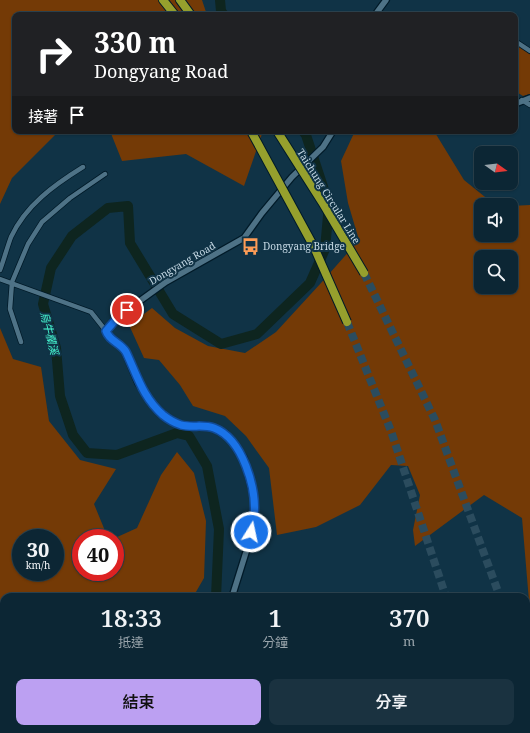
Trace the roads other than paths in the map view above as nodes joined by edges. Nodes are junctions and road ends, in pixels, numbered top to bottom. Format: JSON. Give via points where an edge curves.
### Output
{"nodes":[{"id":1,"x":164,"y":0,"type":"edge"},
{"id":2,"x":180,"y":0,"type":"edge"},
{"id":3,"x":386,"y":0,"type":"edge"},
{"id":4,"x":173,"y":12,"type":"edge"},
{"id":5,"x":189,"y":12,"type":"edge"},
{"id":6,"x":377,"y":12,"type":"edge"},
{"id":7,"x":518,"y":43,"type":"edge"},
{"id":8,"x":530,"y":51,"type":"edge"},
{"id":9,"x":530,"y":98,"type":"edge"},
{"id":10,"x":522,"y":100,"type":"junction"},
{"id":11,"x":518,"y":102,"type":"edge"},
{"id":12,"x":530,"y":106,"type":"edge"},
{"id":13,"x":253,"y":134,"type":"edge"},
{"id":14,"x":279,"y":134,"type":"edge"},
{"id":15,"x":332,"y":134,"type":"edge"},
{"id":16,"x":84,"y":167,"type":"dead end"},
{"id":17,"x":105,"y":174,"type":"dead end"},
{"id":18,"x":0,"y":270,"type":"edge"},
{"id":19,"x":364,"y":273,"type":"tunnel mouth"},
{"id":20,"x":0,"y":278,"type":"edge"},
{"id":21,"x":12,"y":282,"type":"junction"},
{"id":22,"x":347,"y":322,"type":"tunnel mouth"},
{"id":23,"x":106,"y":331,"type":"junction"},
{"id":24,"x":21,"y":342,"type":"dead end"},
{"id":25,"x":233,"y":593,"type":"edge"}],
"edges":[{"from":1,"to":4,"type":"highway"},
{"from":2,"to":5,"type":"highway"},
{"from":3,"to":6,"type":"street"},
{"from":7,"to":8,"type":"street"},
{"from":9,"to":10,"type":"street"},
{"from":10,"to":11,"type":"street"},
{"from":10,"to":12,"type":"street"},
{"from":13,"to":22,"type":"highway","bridge":true,"via":[[314,247]]},
{"from":14,"to":19,"type":"highway","name":"Taichung Circular Line","bridge":true},
{"from":15,"to":23,"type":"street","name":"Dongyang Road","via":[[282,189],[244,238],[166,282],[119,316]]},
{"from":16,"to":18,"type":"street","via":[[61,181],[36,201],[24,215],[11,237]]},
{"from":17,"to":21,"type":"street","via":[[70,198],[42,222],[28,244]]},
{"from":20,"to":21,"type":"street"},
{"from":21,"to":23,"type":"street","via":[[91,312]]},
{"from":21,"to":24,"type":"street","via":[[10,309]]},
{"from":23,"to":25,"type":"street","via":[[113,341],[123,347],[138,383],[163,415],[182,425],[206,425],[225,433],[244,458],[253,494],[254,517]]}]}
